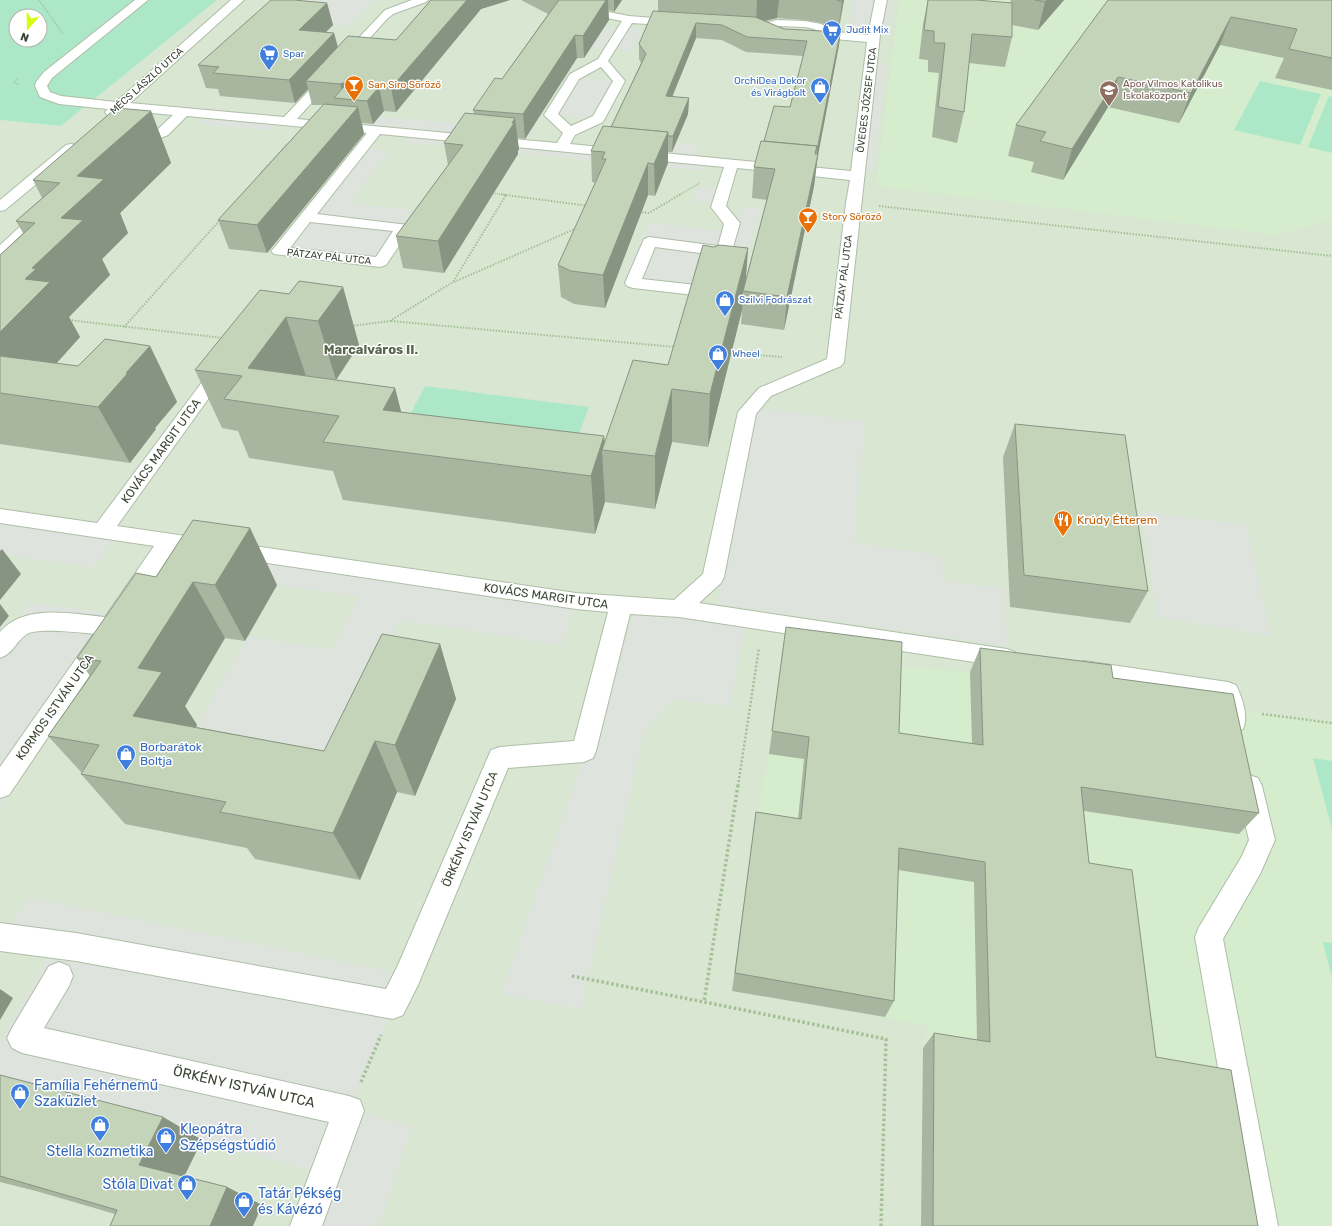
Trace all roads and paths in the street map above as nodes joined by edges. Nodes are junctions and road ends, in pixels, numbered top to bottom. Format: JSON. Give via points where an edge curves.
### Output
{"nodes":[{"id":1,"x":142,"y":0,"type":"edge"},
{"id":2,"x":238,"y":0,"type":"edge"},
{"id":3,"x":422,"y":0,"type":"edge"},
{"id":4,"x":572,"y":0,"type":"edge"},
{"id":5,"x":880,"y":0,"type":"edge"},
{"id":6,"x":382,"y":17,"type":"junction"},
{"id":7,"x":629,"y":19,"type":"junction"},
{"id":8,"x":404,"y":20,"type":"dead end"},
{"id":9,"x":689,"y":23,"type":"edge"},
{"id":10,"x":772,"y":35,"type":"edge"},
{"id":11,"x":835,"y":35,"type":"junction"},
{"id":12,"x":874,"y":39,"type":"junction"},
{"id":13,"x":820,"y":40,"type":"edge"},
{"id":14,"x":350,"y":53,"type":"junction"},
{"id":15,"x":365,"y":55,"type":"edge"},
{"id":16,"x":602,"y":62,"type":"junction"},
{"id":17,"x":119,"y":106,"type":"junction"},
{"id":18,"x":184,"y":112,"type":"junction"},
{"id":19,"x":102,"y":121,"type":"edge"},
{"id":20,"x":288,"y":121,"type":"junction"},
{"id":21,"x":305,"y":124,"type":"junction"},
{"id":22,"x":376,"y":130,"type":"junction"},
{"id":23,"x":570,"y":132,"type":"junction"},
{"id":24,"x":79,"y":141,"type":"edge"},
{"id":25,"x":561,"y":147,"type":"junction"},
{"id":26,"x":118,"y":152,"type":"edge"},
{"id":27,"x":732,"y":163,"type":"junction"},
{"id":28,"x":259,"y":176,"type":"edge"},
{"id":29,"x":858,"y":176,"type":"junction"},
{"id":30,"x":506,"y":195,"type":"dead end"},
{"id":31,"x":853,"y":203,"type":"junction"},
{"id":32,"x":52,"y":205,"type":"edge"},
{"id":33,"x":590,"y":206,"type":"edge"},
{"id":34,"x":0,"y":208,"type":"edge"},
{"id":35,"x":634,"y":211,"type":"edge"},
{"id":36,"x":222,"y":216,"type":"edge"},
{"id":37,"x":306,"y":217,"type":"junction"},
{"id":38,"x":583,"y":225,"type":"edge"},
{"id":39,"x":724,"y":251,"type":"junction"},
{"id":40,"x":0,"y":254,"type":"edge"},
{"id":41,"x":1332,"y":256,"type":"edge"},
{"id":42,"x":453,"y":282,"type":"dead end"},
{"id":43,"x":65,"y":319,"type":"dead end"},
{"id":44,"x":390,"y":321,"type":"dead end"},
{"id":45,"x":124,"y":327,"type":"junction"},
{"id":46,"x":226,"y":339,"type":"edge"},
{"id":47,"x":676,"y":348,"type":"edge"},
{"id":48,"x":723,"y":352,"type":"edge"},
{"id":49,"x":787,"y":358,"type":"dead end"},
{"id":50,"x":220,"y":370,"type":"edge"},
{"id":51,"x":0,"y":516,"type":"edge"},
{"id":52,"x":100,"y":532,"type":"junction"},
{"id":53,"x":169,"y":541,"type":"junction"},
{"id":54,"x":621,"y":606,"type":"junction"},
{"id":55,"x":679,"y":609,"type":"junction"},
{"id":56,"x":763,"y":621,"type":"junction"},
{"id":57,"x":111,"y":626,"type":"junction"},
{"id":58,"x":0,"y":649,"type":"edge"},
{"id":59,"x":1031,"y":662,"type":"edge"},
{"id":60,"x":1063,"y":667,"type":"edge"},
{"id":61,"x":1232,"y":710,"type":"junction"},
{"id":62,"x":1332,"y":723,"type":"edge"},
{"id":63,"x":0,"y":787,"type":"edge"},
{"id":64,"x":0,"y":937,"type":"edge"},
{"id":65,"x":59,"y":976,"type":"dead end"},
{"id":66,"x":572,"y":976,"type":"dead end"},
{"id":67,"x":704,"y":1002,"type":"junction"},
{"id":68,"x":393,"y":1004,"type":"junction"},
{"id":69,"x":349,"y":1110,"type":"junction"},
{"id":70,"x":306,"y":1226,"type":"edge"},
{"id":71,"x":881,"y":1226,"type":"edge"},
{"id":72,"x":1262,"y":1226,"type":"edge"}],
"edges":[{"from":1,"to":17,"type":"street","via":[[48,75],[41,86],[45,94],[59,100]]},
{"from":2,"to":17,"type":"street","name":"MÉCS LÁSZLÓ UTCA"},
{"from":3,"to":6,"type":"street"},
{"from":4,"to":7,"type":"street","via":[[595,13]]},
{"from":5,"to":12,"type":"street","name":"ÖVEGES JÓZSEF UTCA"},
{"from":6,"to":8,"type":"street"},
{"from":6,"to":14,"type":"street"},
{"from":7,"to":9,"type":"street"},
{"from":7,"to":16,"type":"street"},
{"from":10,"to":11,"type":"street","via":[[752,28],[778,23],[805,24],[817,26]]},
{"from":11,"to":12,"type":"street"},
{"from":11,"to":13,"type":"street"},
{"from":12,"to":29,"type":"street","name":"ÖVEGES JÓZSEF UTCA"},
{"from":14,"to":15,"type":"street"},
{"from":14,"to":20,"type":"street"},
{"from":16,"to":23,"type":"street","via":[[619,81],[598,119]]},
{"from":16,"to":23,"type":"street","via":[[574,77],[551,114]]},
{"from":17,"to":18,"type":"street"},
{"from":17,"to":19,"type":"street","name":"MÉCS LÁSZLÓ UTCA"},
{"from":18,"to":20,"type":"street"},
{"from":18,"to":26,"type":"street","via":[[163,132]]},
{"from":20,"to":21,"type":"street"},
{"from":21,"to":22,"type":"street"},
{"from":21,"to":28,"type":"path"},
{"from":22,"to":25,"type":"street"},
{"from":22,"to":37,"type":"street","name":"PÁTZAY PÁL UTCA"},
{"from":23,"to":25,"type":"street"},
{"from":24,"to":34,"type":"street"},
{"from":25,"to":27,"type":"street"},
{"from":27,"to":29,"type":"street"},
{"from":27,"to":35,"type":"path","via":[[649,213]]},
{"from":27,"to":39,"type":"street","via":[[718,207],[732,223]]},
{"from":29,"to":31,"type":"street","name":"PÁTZAY PÁL UTCA"},
{"from":30,"to":33,"type":"path"},
{"from":31,"to":41,"type":"path"},
{"from":31,"to":55,"type":"street","name":"PÁTZAY PÁL UTCA","via":[[835,362],[765,392],[747,412],[713,577]]},
{"from":32,"to":40,"type":"street"},
{"from":36,"to":45,"type":"path"},
{"from":37,"to":37,"type":"street","name":"PÁTZAY PÁL UTCA","via":[[279,251],[380,262],[403,228]]},
{"from":38,"to":42,"type":"path"},
{"from":39,"to":39,"type":"street","via":[[712,292],[632,283],[649,242]]},
{"from":43,"to":45,"type":"path"},
{"from":44,"to":47,"type":"path"},
{"from":45,"to":46,"type":"path"},
{"from":48,"to":49,"type":"path"},
{"from":50,"to":52,"type":"street","name":"KOVÁCS MARGIT UTCA"},
{"from":51,"to":52,"type":"street","name":"KOVÁCS MARGIT UTCA"},
{"from":52,"to":53,"type":"street","name":"KOVÁCS MARGIT UTCA"},
{"from":53,"to":54,"type":"street","name":"KOVÁCS MARGIT UTCA","via":[[576,602]]},
{"from":53,"to":57,"type":"street","name":"KORMOS ISTVÁN UTCA"},
{"from":54,"to":55,"type":"street","name":"KOVÁCS MARGIT UTCA"},
{"from":54,"to":68,"type":"street","name":"ÖRKÉNY ISTVÁN UTCA","via":[[584,751],[500,758],[408,975]]},
{"from":55,"to":56,"type":"street","name":"KOVÁCS MARGIT UTCA"},
{"from":56,"to":59,"type":"street","name":"KOVÁCS MARGIT UTCA"},
{"from":56,"to":67,"type":"path"},
{"from":57,"to":58,"type":"street","via":[[25,624],[12,634]]},
{"from":57,"to":63,"type":"street","name":"KORMOS ISTVÁN UTCA"},
{"from":60,"to":61,"type":"street","via":[[1228,692]]},
{"from":61,"to":62,"type":"path"},
{"from":61,"to":72,"type":"street","via":[[1262,840],[1209,937]]},
{"from":64,"to":68,"type":"street","via":[[76,947]]},
{"from":65,"to":69,"type":"street","name":"ÖRKÉNY ISTVÁN UTCA","via":[[22,1038]]},
{"from":66,"to":67,"type":"path"},
{"from":67,"to":71,"type":"path","via":[[886,1039]]},
{"from":68,"to":69,"type":"path"},
{"from":69,"to":70,"type":"street"}]}
